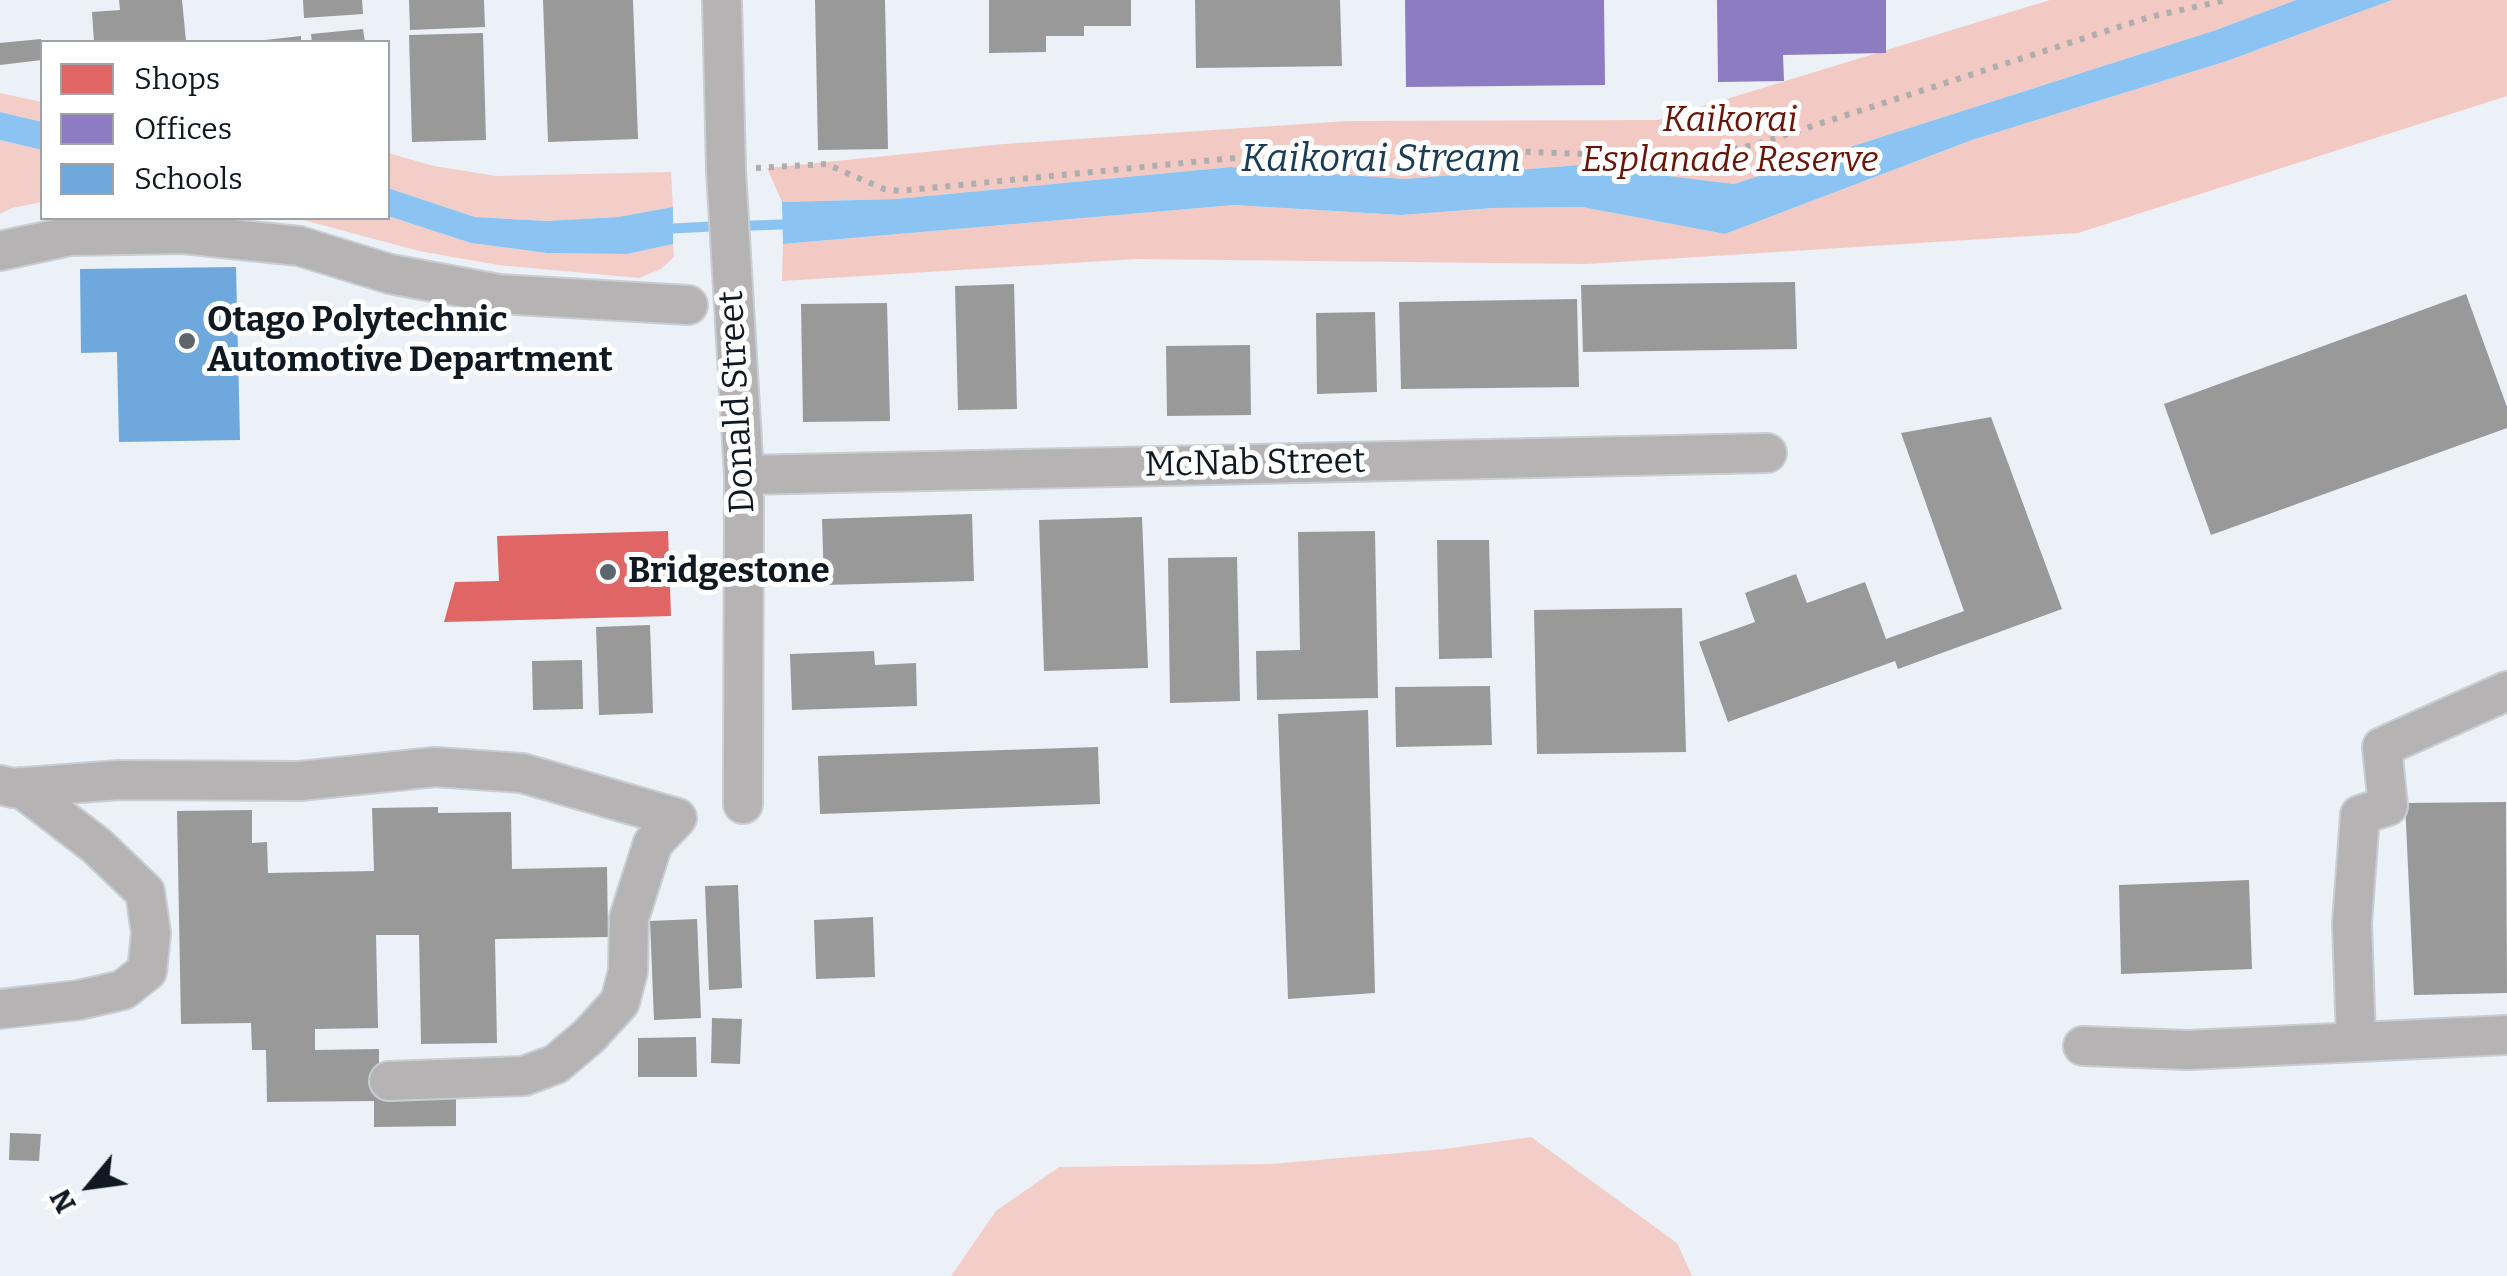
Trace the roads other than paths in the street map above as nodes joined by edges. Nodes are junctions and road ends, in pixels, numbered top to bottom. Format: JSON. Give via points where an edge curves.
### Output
{"nodes":[{"id":1,"x":722,"y":0,"type":"edge"},
{"id":2,"x":0,"y":251,"type":"edge"},
{"id":3,"x":688,"y":306,"type":"dead end"},
{"id":4,"x":1767,"y":453,"type":"dead end"},
{"id":5,"x":744,"y":475,"type":"junction"},
{"id":6,"x":2507,"y":692,"type":"edge"},
{"id":7,"x":10,"y":786,"type":"edge"},
{"id":8,"x":744,"y":804,"type":"dead end"},
{"id":9,"x":0,"y":1010,"type":"edge"},
{"id":10,"x":2507,"y":1036,"type":"edge"},
{"id":11,"x":2356,"y":1040,"type":"junction"},
{"id":12,"x":2084,"y":1046,"type":"dead end"},
{"id":13,"x":389,"y":1082,"type":"dead end"}],
"edges":[{"from":1,"to":5,"type":"street","name":"Donald Street"},
{"from":2,"to":3,"type":"street","via":[[70,236],[183,234],[299,246],[390,274],[499,294]]},
{"from":4,"to":5,"type":"street","name":"McNab Street"},
{"from":5,"to":8,"type":"street","name":"Donald Street"},
{"from":6,"to":11,"type":"street","via":[[2382,747],[2388,806],[2360,815],[2352,923]]},
{"from":7,"to":9,"type":"street","via":[[97,846],[146,892],[151,933],[146,971],[122,990]]},
{"from":7,"to":13,"type":"street","via":[[300,780],[434,767],[522,773],[677,818],[653,843],[629,918],[620,1002],[588,1036],[556,1064],[524,1076]]},
{"from":10,"to":11,"type":"street"},
{"from":11,"to":12,"type":"street","via":[[2188,1050]]}]}
